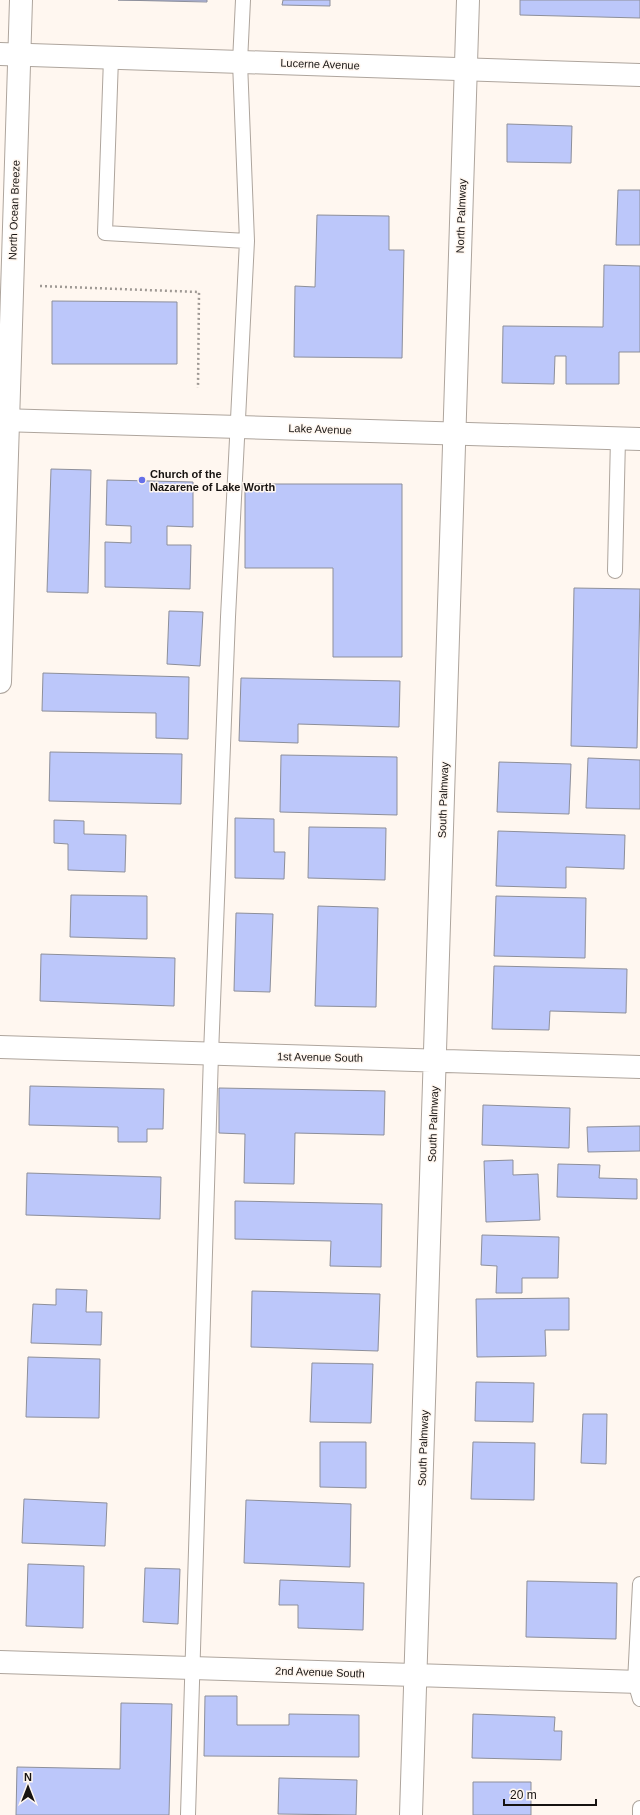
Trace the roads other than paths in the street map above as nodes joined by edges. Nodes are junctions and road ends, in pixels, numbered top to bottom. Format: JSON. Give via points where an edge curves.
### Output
{"nodes":[{"id":1,"x":21,"y":0,"type":"edge"},
{"id":2,"x":243,"y":0,"type":"edge"},
{"id":3,"x":468,"y":0,"type":"edge"},
{"id":4,"x":10,"y":55,"type":"edge"},
{"id":5,"x":111,"y":58,"type":"junction"},
{"id":6,"x":240,"y":62,"type":"junction"},
{"id":7,"x":465,"y":69,"type":"junction"},
{"id":8,"x":640,"y":74,"type":"edge"},
{"id":9,"x":247,"y":241,"type":"junction"},
{"id":10,"x":7,"y":250,"type":"edge"},
{"id":11,"x":6,"y":318,"type":"edge"},
{"id":12,"x":4,"y":420,"type":"edge"},
{"id":13,"x":238,"y":427,"type":"junction"},
{"id":14,"x":454,"y":433,"type":"junction"},
{"id":15,"x":618,"y":438,"type":"junction"},
{"id":16,"x":640,"y":439,"type":"edge"},
{"id":17,"x":3,"y":498,"type":"edge"},
{"id":18,"x":615,"y":571,"type":"dead end"},
{"id":19,"x":0,"y":682,"type":"edge"},
{"id":20,"x":0,"y":1047,"type":"edge"},
{"id":21,"x":211,"y":1054,"type":"junction"},
{"id":22,"x":435,"y":1060,"type":"junction"},
{"id":23,"x":640,"y":1067,"type":"edge"},
{"id":24,"x":640,"y":1584,"type":"edge"},
{"id":25,"x":0,"y":1662,"type":"edge"},
{"id":26,"x":194,"y":1668,"type":"junction"},
{"id":27,"x":416,"y":1675,"type":"junction"},
{"id":28,"x":638,"y":1688,"type":"edge"},
{"id":29,"x":640,"y":1808,"type":"edge"},
{"id":30,"x":188,"y":1815,"type":"edge"},
{"id":31,"x":411,"y":1815,"type":"edge"},
{"id":32,"x":640,"y":1815,"type":"edge"}],
"edges":[{"from":1,"to":4,"type":"street","name":"North Ocean Breeze"},
{"from":2,"to":6,"type":"lane"},
{"from":3,"to":7,"type":"street","name":"North Palmway"},
{"from":4,"to":5,"type":"street","name":"Lucerne Avenue"},
{"from":4,"to":10,"type":"street","name":"North Ocean Breeze"},
{"from":5,"to":6,"type":"street","name":"Lucerne Avenue"},
{"from":5,"to":9,"type":"lane","via":[[105,233]]},
{"from":6,"to":7,"type":"street","name":"Lucerne Avenue"},
{"from":6,"to":9,"type":"lane"},
{"from":7,"to":8,"type":"street","name":"Lucerne Avenue"},
{"from":7,"to":14,"type":"street","name":"North Palmway"},
{"from":9,"to":13,"type":"lane"},
{"from":10,"to":11,"type":"street","name":"North Ocean Breeze"},
{"from":11,"to":12,"type":"street","name":"North Ocean Breeze"},
{"from":12,"to":13,"type":"street","name":"Lake Avenue"},
{"from":12,"to":17,"type":"street","name":"North Ocean Breeze"},
{"from":13,"to":14,"type":"street","name":"Lake Avenue"},
{"from":13,"to":21,"type":"lane"},
{"from":14,"to":15,"type":"street","name":"Lake Avenue"},
{"from":14,"to":22,"type":"street","name":"South Palmway"},
{"from":15,"to":16,"type":"street","name":"Lake Avenue"},
{"from":15,"to":18,"type":"lane"},
{"from":17,"to":19,"type":"street","name":"North Ocean Breeze"},
{"from":20,"to":21,"type":"street","name":"1st Avenue South"},
{"from":21,"to":22,"type":"street","name":"1st Avenue South"},
{"from":21,"to":26,"type":"lane"},
{"from":22,"to":23,"type":"street","name":"1st Avenue South"},
{"from":22,"to":27,"type":"street","name":"South Palmway"},
{"from":24,"to":28,"type":"lane"},
{"from":25,"to":26,"type":"street","name":"2nd Avenue South"},
{"from":26,"to":27,"type":"street","name":"2nd Avenue South"},
{"from":26,"to":30,"type":"lane"},
{"from":27,"to":28,"type":"street","name":"2nd Avenue South"},
{"from":27,"to":31,"type":"street","name":"South Palmway"},
{"from":29,"to":32,"type":"lane"}]}
